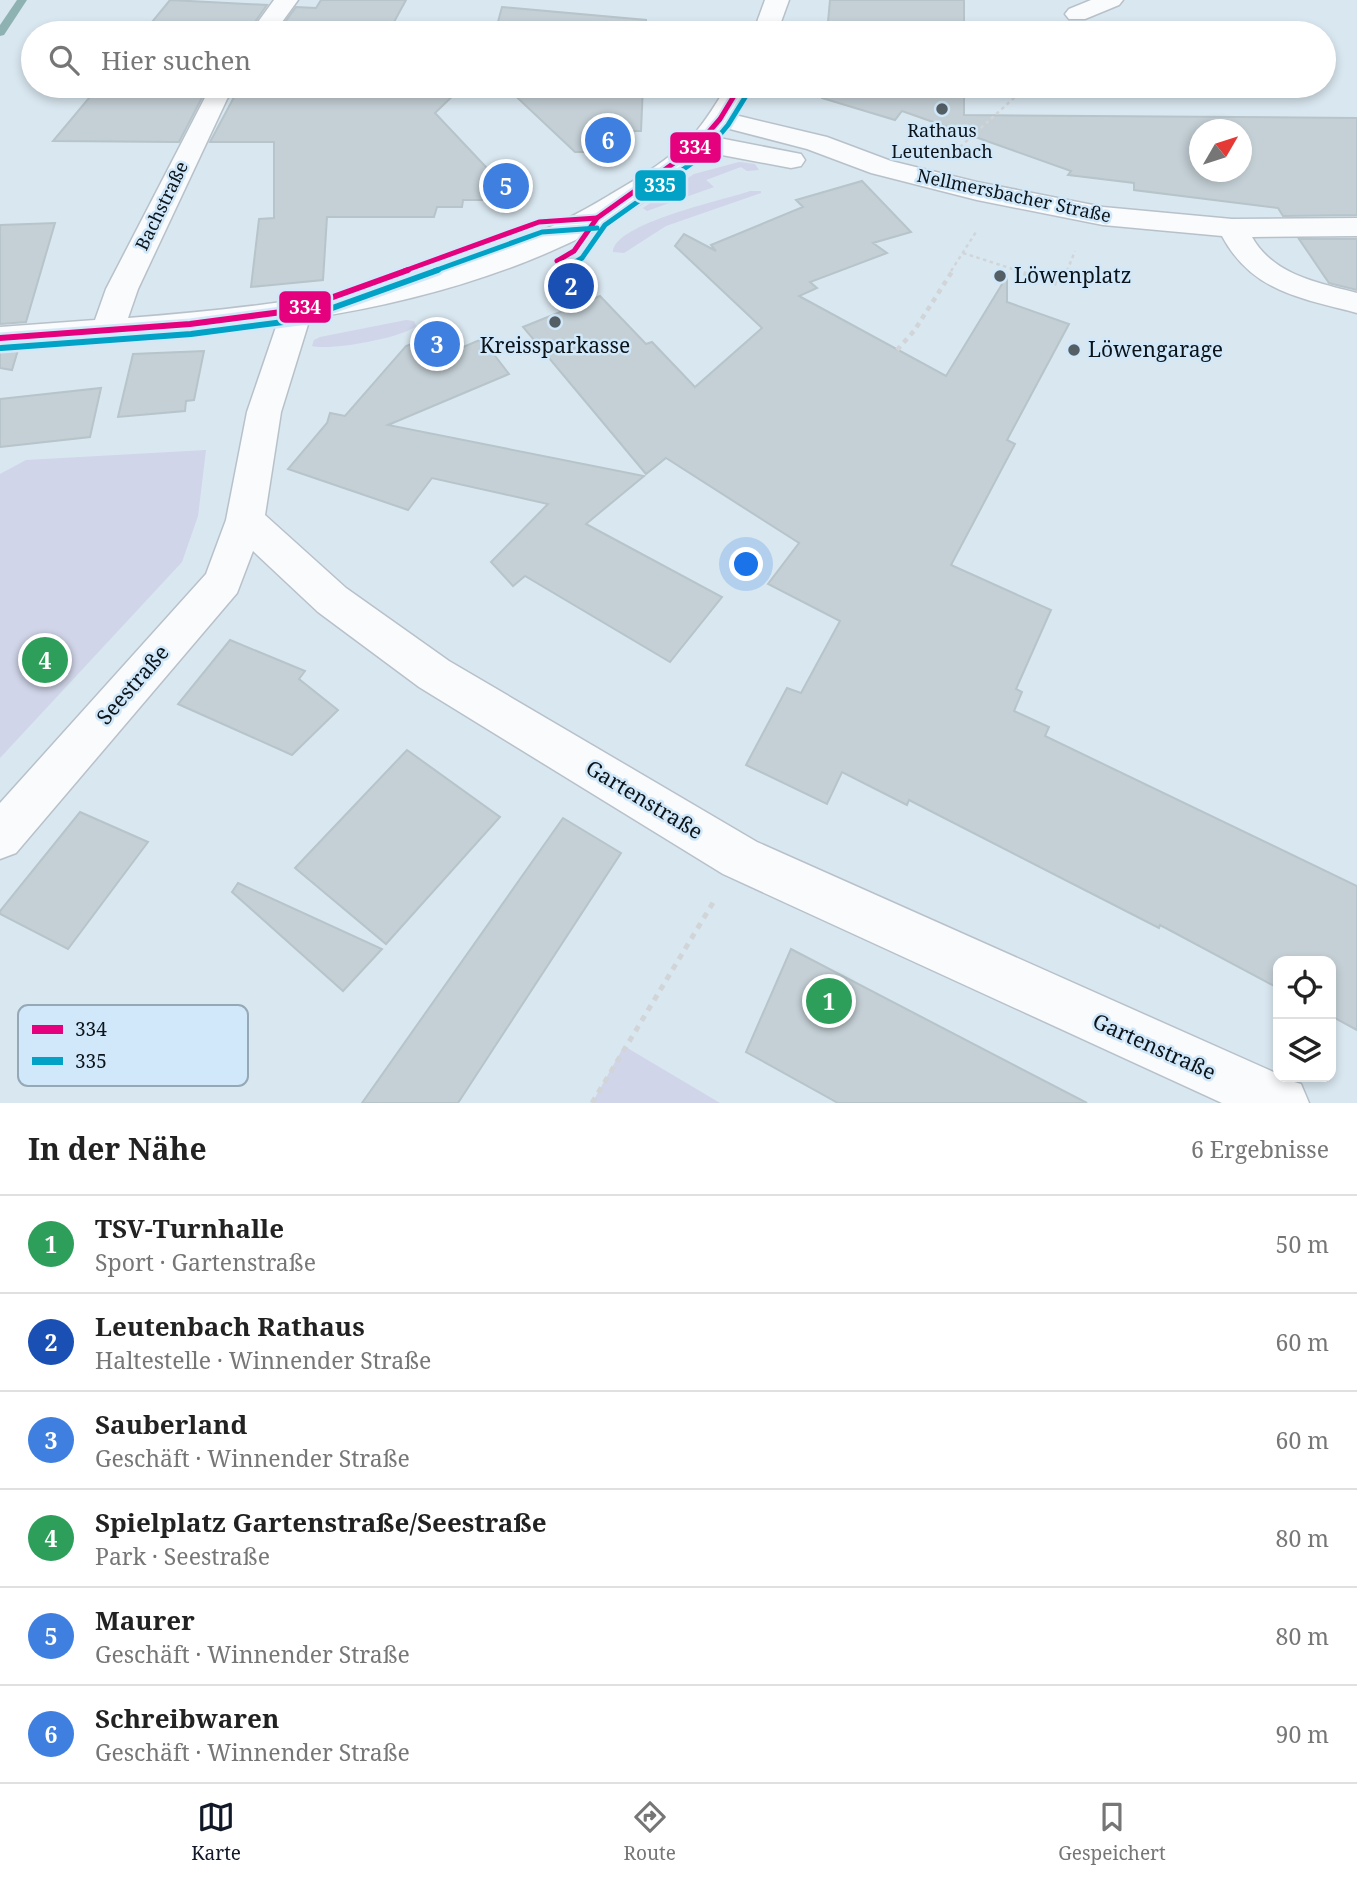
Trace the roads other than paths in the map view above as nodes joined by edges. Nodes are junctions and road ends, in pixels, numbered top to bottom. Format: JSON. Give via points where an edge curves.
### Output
{"nodes":[{"id":1,"x":286,"y":0,"type":"edge"},
{"id":2,"x":777,"y":0,"type":"edge"},
{"id":3,"x":1111,"y":0,"type":"edge"},
{"id":4,"x":1077,"y":14,"type":"dead end"},
{"id":5,"x":271,"y":21,"type":"edge"},
{"id":6,"x":769,"y":21,"type":"edge"},
{"id":7,"x":215,"y":98,"type":"edge"},
{"id":8,"x":733,"y":98,"type":"edge"},
{"id":9,"x":720,"y":119,"type":"junction"},
{"id":10,"x":701,"y":143,"type":"junction"},
{"id":11,"x":881,"y":167,"type":"junction"},
{"id":12,"x":597,"y":218,"type":"junction"},
{"id":13,"x":1357,"y":227,"type":"edge"},
{"id":14,"x":1232,"y":228,"type":"junction"},
{"id":15,"x":1357,"y":303,"type":"edge"},
{"id":16,"x":297,"y":310,"type":"junction"},
{"id":17,"x":108,"y":330,"type":"junction"},
{"id":18,"x":0,"y":338,"type":"edge"},
{"id":19,"x":245,"y":520,"type":"junction"},
{"id":20,"x":0,"y":837,"type":"edge"},
{"id":21,"x":1223,"y":1092,"type":"edge"},
{"id":22,"x":1282,"y":1103,"type":"edge"}],
"edges":[{"from":1,"to":5,"type":"street"},
{"from":2,"to":6,"type":"street"},
{"from":3,"to":4,"type":"street"},
{"from":7,"to":17,"type":"street","name":"Bachstraße","via":[[122,289]]},
{"from":8,"to":9,"type":"street"},
{"from":9,"to":10,"type":"street"},
{"from":9,"to":11,"type":"street","name":"Nellmersbacher Straße","via":[[817,143]]},
{"from":10,"to":11,"type":"street","name":"Nellmersbacher Straße","via":[[782,159]]},
{"from":10,"to":12,"type":"street"},
{"from":11,"to":14,"type":"street","name":"Nellmersbacher Straße","via":[[1103,216]]},
{"from":12,"to":16,"type":"street","via":[[539,222]]},
{"from":12,"to":16,"type":"street","via":[[566,256],[467,294],[345,326]]},
{"from":13,"to":14,"type":"street","name":"Nellmersbacher Straße"},
{"from":14,"to":15,"type":"street","via":[[1238,243],[1265,274]]},
{"from":16,"to":17,"type":"street"},
{"from":16,"to":19,"type":"street","via":[[264,412]]},
{"from":17,"to":18,"type":"street"},
{"from":19,"to":20,"type":"street","name":"Seestraße","via":[[223,582]]},
{"from":19,"to":21,"type":"street","name":"Gartenstraße","via":[[332,600],[434,674],[740,859]]},
{"from":21,"to":22,"type":"street","name":"Gartenstraße"}]}
